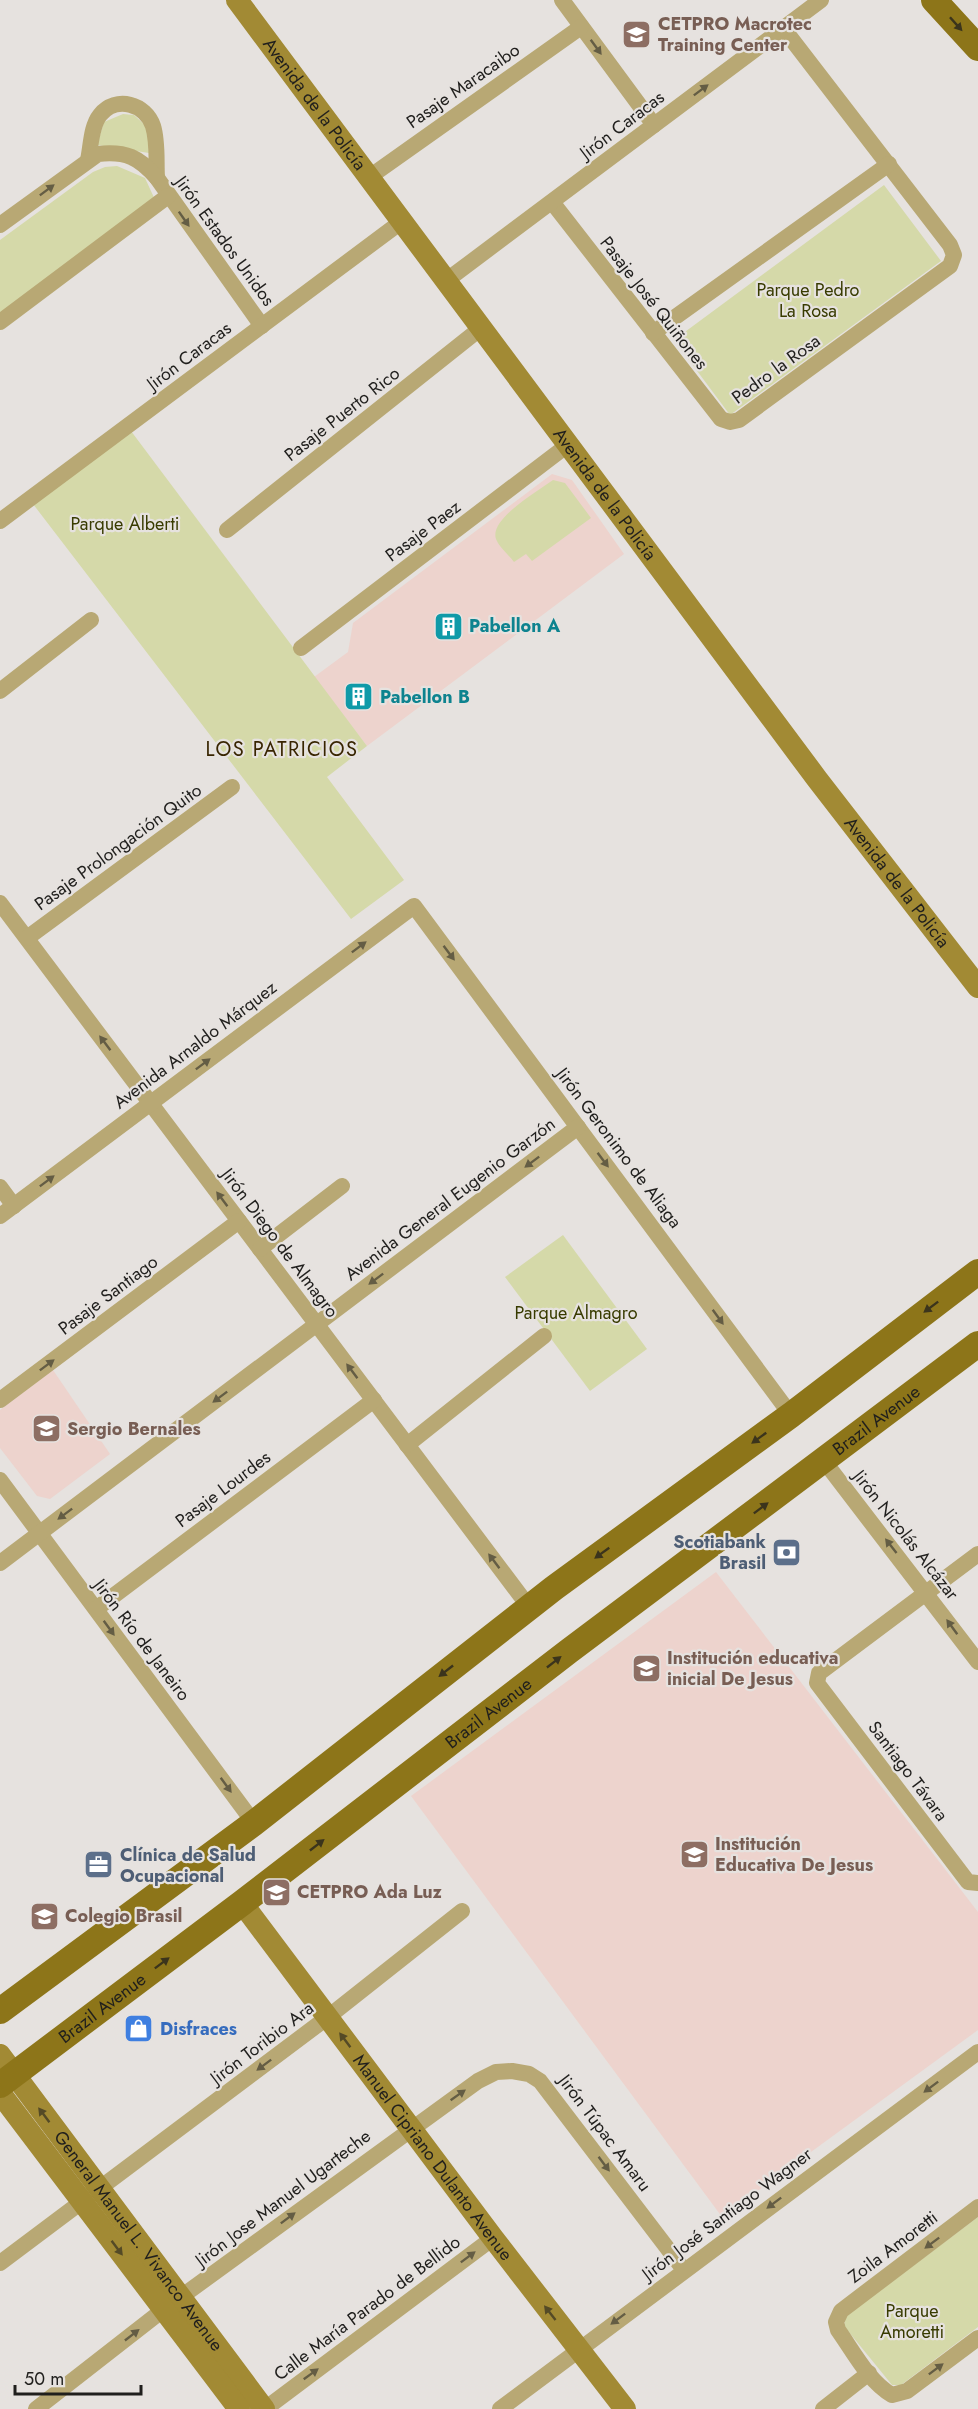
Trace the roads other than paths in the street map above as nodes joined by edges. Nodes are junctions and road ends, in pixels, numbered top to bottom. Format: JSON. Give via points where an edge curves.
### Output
{"nodes":[{"id":1,"x":237,"y":0,"type":"edge"},
{"id":2,"x":562,"y":0,"type":"edge"},
{"id":3,"x":821,"y":0,"type":"edge"},
{"id":4,"x":934,"y":0,"type":"edge"},
{"id":5,"x":581,"y":27,"type":"junction"},
{"id":6,"x":783,"y":28,"type":"junction"},
{"id":7,"x":978,"y":48,"type":"edge"},
{"id":8,"x":654,"y":125,"type":"junction"},
{"id":9,"x":88,"y":160,"type":"junction"},
{"id":10,"x":889,"y":164,"type":"junction"},
{"id":11,"x":156,"y":178,"type":"junction"},
{"id":12,"x":368,"y":178,"type":"junction"},
{"id":13,"x":168,"y":196,"type":"junction"},
{"id":14,"x":552,"y":202,"type":"junction"},
{"id":15,"x":401,"y":222,"type":"junction"},
{"id":16,"x":0,"y":225,"type":"edge"},
{"id":17,"x":447,"y":280,"type":"junction"},
{"id":18,"x":0,"y":322,"type":"edge"},
{"id":19,"x":262,"y":326,"type":"junction"},
{"id":20,"x":481,"y":328,"type":"junction"},
{"id":21,"x":652,"y":333,"type":"junction"},
{"id":22,"x":730,"y":422,"type":"joint"},
{"id":23,"x":569,"y":444,"type":"junction"},
{"id":24,"x":0,"y":521,"type":"edge"},
{"id":25,"x":227,"y":530,"type":"dead end"},
{"id":26,"x":92,"y":620,"type":"dead end"},
{"id":27,"x":301,"y":648,"type":"dead end"},
{"id":28,"x":0,"y":691,"type":"edge"},
{"id":29,"x":232,"y":787,"type":"dead end"},
{"id":30,"x":0,"y":903,"type":"edge"},
{"id":31,"x":414,"y":906,"type":"joint"},
{"id":32,"x":27,"y":938,"type":"junction"},
{"id":33,"x":978,"y":987,"type":"edge"},
{"id":34,"x":151,"y":1103,"type":"junction"},
{"id":35,"x":578,"y":1127,"type":"junction"},
{"id":36,"x":342,"y":1186,"type":"dead end"},
{"id":37,"x":0,"y":1187,"type":"edge"},
{"id":38,"x":14,"y":1206,"type":"junction"},
{"id":39,"x":0,"y":1216,"type":"edge"},
{"id":40,"x":239,"y":1221,"type":"junction"},
{"id":41,"x":260,"y":1249,"type":"junction"},
{"id":42,"x":978,"y":1272,"type":"edge"},
{"id":43,"x":316,"y":1324,"type":"junction"},
{"id":44,"x":544,"y":1336,"type":"dead end"},
{"id":45,"x":978,"y":1344,"type":"edge"},
{"id":46,"x":0,"y":1400,"type":"edge"},
{"id":47,"x":374,"y":1400,"type":"junction"},
{"id":48,"x":790,"y":1415,"type":"junction"},
{"id":49,"x":407,"y":1445,"type":"junction"},
{"id":50,"x":824,"y":1461,"type":"junction"},
{"id":51,"x":0,"y":1480,"type":"edge"},
{"id":52,"x":39,"y":1533,"type":"junction"},
{"id":53,"x":978,"y":1554,"type":"edge"},
{"id":54,"x":0,"y":1563,"type":"edge"},
{"id":55,"x":927,"y":1592,"type":"junction"},
{"id":56,"x":529,"y":1607,"type":"junction"},
{"id":57,"x":96,"y":1609,"type":"junction"},
{"id":58,"x":978,"y":1662,"type":"edge"},
{"id":59,"x":254,"y":1823,"type":"junction"},
{"id":60,"x":976,"y":1884,"type":"edge"},
{"id":61,"x":242,"y":1903,"type":"junction"},
{"id":62,"x":462,"y":1911,"type":"dead end"},
{"id":63,"x":45,"y":1977,"type":"junction"},
{"id":64,"x":0,"y":1990,"type":"edge"},
{"id":65,"x":0,"y":2011,"type":"edge"},
{"id":66,"x":328,"y":2018,"type":"junction"},
{"id":67,"x":978,"y":2052,"type":"edge"},
{"id":68,"x":4,"y":2077,"type":"edge"},
{"id":69,"x":410,"y":2128,"type":"junction"},
{"id":70,"x":91,"y":2195,"type":"junction"},
{"id":71,"x":978,"y":2207,"type":"edge"},
{"id":72,"x":493,"y":2238,"type":"junction"},
{"id":73,"x":0,"y":2263,"type":"edge"},
{"id":74,"x":684,"y":2270,"type":"junction"},
{"id":75,"x":172,"y":2304,"type":"junction"},
{"id":76,"x":978,"y":2338,"type":"edge"},
{"id":77,"x":578,"y":2349,"type":"junction"},
{"id":78,"x":869,"y":2373,"type":"junction"},
{"id":79,"x":36,"y":2409,"type":"edge"},
{"id":80,"x":239,"y":2409,"type":"edge"},
{"id":81,"x":264,"y":2409,"type":"edge"},
{"id":82,"x":500,"y":2409,"type":"edge"},
{"id":83,"x":625,"y":2409,"type":"edge"},
{"id":84,"x":824,"y":2409,"type":"edge"}],
"edges":[{"from":1,"to":12,"type":"street","name":"Avenida de la Policía"},
{"from":2,"to":5,"type":"street"},
{"from":3,"to":6,"type":"street","name":"Jirón Caracas"},
{"from":4,"to":7,"type":"main road","one_way":true},
{"from":5,"to":8,"type":"street","one_way":true},
{"from":5,"to":12,"type":"street","name":"Pasaje Maracaibo"},
{"from":8,"to":6,"type":"street","name":"Jirón Caracas","one_way":true},
{"from":6,"to":10,"type":"street"},
{"from":8,"to":14,"type":"street","name":"Jirón Caracas"},
{"from":9,"to":11,"type":"street","name":"Jirón Estados Unidos","via":[[107,153],[130,154]]},
{"from":9,"to":11,"type":"street","name":"Jirón Estados Unidos","via":[[100,115],[117,105],[136,106],[144,110],[153,128]]},
{"from":16,"to":9,"type":"street","name":"Jirón Estados Unidos","one_way":true},
{"from":10,"to":21,"type":"street"},
{"from":10,"to":22,"type":"street","name":"Pedro la Rosa","via":[[954,255],[950,266],[739,420]]},
{"from":11,"to":13,"type":"street","name":"Jirón Estados Unidos"},
{"from":12,"to":15,"type":"street","name":"Avenida de la Policía"},
{"from":13,"to":18,"type":"street"},
{"from":13,"to":19,"type":"street","name":"Jirón Estados Unidos","one_way":true},
{"from":14,"to":17,"type":"street","name":"Jirón Caracas"},
{"from":14,"to":21,"type":"street","name":"Pasaje José Quiñones"},
{"from":15,"to":17,"type":"street","name":"Avenida de la Policía"},
{"from":15,"to":19,"type":"street","name":"Jirón Caracas"},
{"from":17,"to":20,"type":"street","name":"Avenida de la Policía"},
{"from":19,"to":24,"type":"street","name":"Jirón Caracas"},
{"from":20,"to":23,"type":"street","name":"Avenida de la Policía"},
{"from":20,"to":25,"type":"street","name":"Pasaje Puerto Rico"},
{"from":21,"to":22,"type":"street","name":"Pasaje José Quiñones","via":[[721,419]]},
{"from":23,"to":27,"type":"street","name":"Pasaje Paez"},
{"from":23,"to":33,"type":"street","name":"Avenida de la Policía","via":[[817,779]]},
{"from":26,"to":28,"type":"street"},
{"from":29,"to":32,"type":"street","name":"Pasaje Prolongación Quito"},
{"from":30,"to":32,"type":"street","name":"Jirón Diego de Almagro"},
{"from":34,"to":31,"type":"street","name":"Avenida Arnaldo Márquez","one_way":true},
{"from":31,"to":35,"type":"street","name":"Jirón Geronimo de Aliaga","one_way":true},
{"from":34,"to":32,"type":"street","name":"Jirón Diego de Almagro","one_way":true},
{"from":38,"to":34,"type":"street","name":"Avenida Arnaldo Márquez","one_way":true},
{"from":40,"to":34,"type":"street","name":"Jirón Diego de Almagro","one_way":true},
{"from":35,"to":43,"type":"street","name":"Avenida General Eugenio Garzón","one_way":true},
{"from":35,"to":48,"type":"street","name":"Jirón Geronimo de Aliaga","one_way":true},
{"from":36,"to":41,"type":"street"},
{"from":37,"to":38,"type":"street"},
{"from":38,"to":39,"type":"street","name":"Avenida Arnaldo Márquez"},
{"from":40,"to":41,"type":"street","name":"Jirón Diego de Almagro"},
{"from":46,"to":40,"type":"street","name":"Pasaje Santiago","one_way":true},
{"from":41,"to":43,"type":"street","name":"Jirón Diego de Almagro"},
{"from":42,"to":48,"type":"main road","one_way":true},
{"from":47,"to":43,"type":"street","name":"Jirón Diego de Almagro","one_way":true},
{"from":43,"to":52,"type":"street","name":"Avenida General Eugenio Garzón","one_way":true},
{"from":44,"to":49,"type":"street"},
{"from":45,"to":50,"type":"main road","name":"Brazil Avenue"},
{"from":47,"to":49,"type":"street","name":"Jirón Diego de Almagro"},
{"from":47,"to":57,"type":"street","name":"Pasaje Lourdes"},
{"from":48,"to":56,"type":"main road","one_way":true},
{"from":56,"to":49,"type":"street","name":"Jirón Diego de Almagro","one_way":true},
{"from":55,"to":50,"type":"street","name":"Jirón Nicolás Alcázar","one_way":true},
{"from":61,"to":50,"type":"main road","name":"Brazil Avenue","one_way":true},
{"from":51,"to":52,"type":"street","name":"Jirón Río de Janeiro"},
{"from":52,"to":54,"type":"street","name":"Avenida General Eugenio Garzón"},
{"from":52,"to":57,"type":"street","name":"Jirón Río de Janeiro"},
{"from":53,"to":55,"type":"street"},
{"from":58,"to":55,"type":"street","name":"Jirón Nicolás Alcázar","one_way":true},
{"from":55,"to":60,"type":"street","name":"Santiago Távara","via":[[819,1673],[817,1683],[968,1882]]},
{"from":56,"to":59,"type":"main road","one_way":true},
{"from":57,"to":59,"type":"street","name":"Jirón Río de Janeiro","one_way":true},
{"from":59,"to":63,"type":"main road"},
{"from":61,"to":66,"type":"street","name":"Manuel Cipriano Dulanto Avenue"},
{"from":68,"to":61,"type":"main road","name":"Brazil Avenue","one_way":true},
{"from":62,"to":66,"type":"street","name":"Jirón Toribio Ara"},
{"from":63,"to":64,"type":"main road"},
{"from":63,"to":65,"type":"main road"},
{"from":69,"to":66,"type":"street","name":"Manuel Cipriano Dulanto Avenue","one_way":true},
{"from":66,"to":70,"type":"street","name":"Jirón Toribio Ara","one_way":true},
{"from":67,"to":74,"type":"street","name":"Jirón José Santiago Wagner","one_way":true},
{"from":68,"to":70,"type":"street","name":"General Manuel L. Vivanco Avenue"},
{"from":69,"to":72,"type":"street","name":"Manuel Cipriano Dulanto Avenue"},
{"from":69,"to":74,"type":"street","name":"Jirón Túpac Amaru","one_way":true,"via":[[496,2072],[529,2074],[550,2092]]},
{"from":75,"to":69,"type":"street","name":"Jirón Jose Manuel Ugarteche","one_way":true},
{"from":70,"to":73,"type":"street","name":"Jirón Toribio Ara"},
{"from":70,"to":75,"type":"street","name":"General Manuel L. Vivanco Avenue"},
{"from":71,"to":78,"type":"street","name":"Zoila Amoretti","one_way":true,"via":[[839,2313],[838,2330]]},
{"from":77,"to":72,"type":"street","name":"Manuel Cipriano Dulanto Avenue","one_way":true},
{"from":81,"to":72,"type":"street","name":"Calle María Parado de Bellido","one_way":true},
{"from":74,"to":77,"type":"street","name":"Jirón José Santiago Wagner","one_way":true},
{"from":79,"to":75,"type":"street","name":"Jirón Jose Manuel Ugarteche","one_way":true},
{"from":75,"to":80,"type":"street","name":"General Manuel L. Vivanco Avenue"},
{"from":75,"to":81,"type":"street","name":"General Manuel L. Vivanco Avenue"},
{"from":78,"to":76,"type":"street","one_way":true,"via":[[892,2395],[903,2393]]},
{"from":77,"to":82,"type":"street","name":"Jirón José Santiago Wagner"},
{"from":77,"to":83,"type":"street","name":"Manuel Cipriano Dulanto Avenue"},
{"from":78,"to":84,"type":"street"}]}
